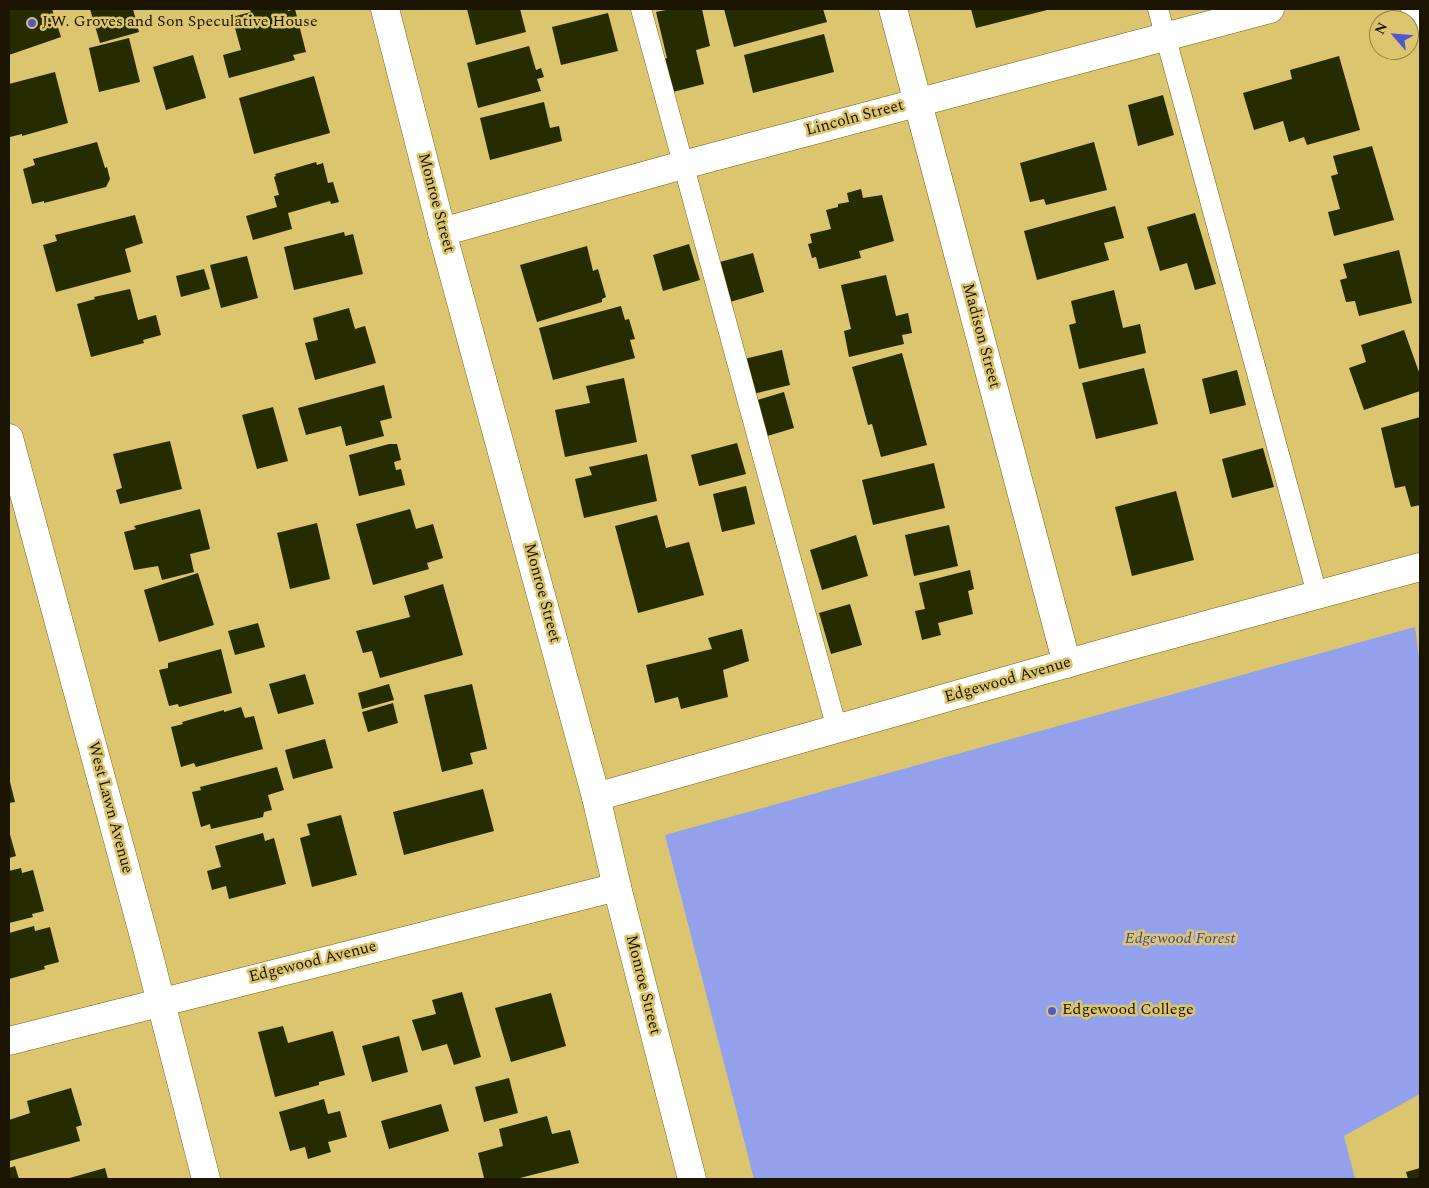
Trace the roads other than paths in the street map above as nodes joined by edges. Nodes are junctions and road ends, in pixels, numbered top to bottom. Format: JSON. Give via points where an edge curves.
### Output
{"nodes":[{"id":1,"x":385,"y":9,"type":"edge"},
{"id":2,"x":641,"y":9,"type":"edge"},
{"id":3,"x":893,"y":9,"type":"edge"},
{"id":4,"x":1158,"y":9,"type":"edge"},
{"id":5,"x":1270,"y":9,"type":"edge"},
{"id":6,"x":1416,"y":9,"type":"edge"},
{"id":7,"x":1420,"y":26,"type":"edge"},
{"id":8,"x":1165,"y":36,"type":"junction"},
{"id":9,"x":918,"y":102,"type":"junction"},
{"id":10,"x":683,"y":165,"type":"junction"},
{"id":11,"x":442,"y":232,"type":"junction"},
{"id":12,"x":9,"y":438,"type":"edge"},
{"id":13,"x":1420,"y":567,"type":"edge"},
{"id":14,"x":1317,"y":594,"type":"junction"},
{"id":15,"x":1067,"y":664,"type":"junction"},
{"id":16,"x":837,"y":729,"type":"junction"},
{"id":17,"x":596,"y":797,"type":"junction"},
{"id":18,"x":617,"y":887,"type":"junction"},
{"id":19,"x":161,"y":1001,"type":"junction"},
{"id":20,"x":9,"y":1041,"type":"edge"},
{"id":21,"x":206,"y":1179,"type":"edge"},
{"id":22,"x":692,"y":1179,"type":"edge"}],
"edges":[{"from":1,"to":11,"type":"street","name":"Monroe Street"},
{"from":2,"to":10,"type":"lane"},
{"from":3,"to":9,"type":"street","name":"Madison Street"},
{"from":4,"to":8,"type":"lane"},
{"from":5,"to":8,"type":"street","name":"Lincoln Street"},
{"from":6,"to":7,"type":"street"},
{"from":8,"to":9,"type":"street","name":"Lincoln Street"},
{"from":8,"to":14,"type":"lane"},
{"from":9,"to":10,"type":"street","name":"Lincoln Street"},
{"from":9,"to":15,"type":"street","name":"Madison Street"},
{"from":10,"to":11,"type":"street","name":"Lincoln Street"},
{"from":10,"to":16,"type":"lane"},
{"from":11,"to":17,"type":"street","name":"Monroe Street"},
{"from":12,"to":19,"type":"street","name":"West Lawn Avenue"},
{"from":13,"to":14,"type":"street","name":"Edgewood Avenue"},
{"from":14,"to":15,"type":"street","name":"Edgewood Avenue"},
{"from":15,"to":16,"type":"street","name":"Edgewood Avenue"},
{"from":16,"to":17,"type":"street","name":"Edgewood Avenue"},
{"from":17,"to":18,"type":"street","name":"Monroe Street"},
{"from":18,"to":19,"type":"street","name":"Edgewood Avenue"},
{"from":18,"to":22,"type":"street","name":"Monroe Street"},
{"from":19,"to":20,"type":"street","name":"Edgewood Avenue"},
{"from":19,"to":21,"type":"street","name":"West Lawn Avenue"}]}
